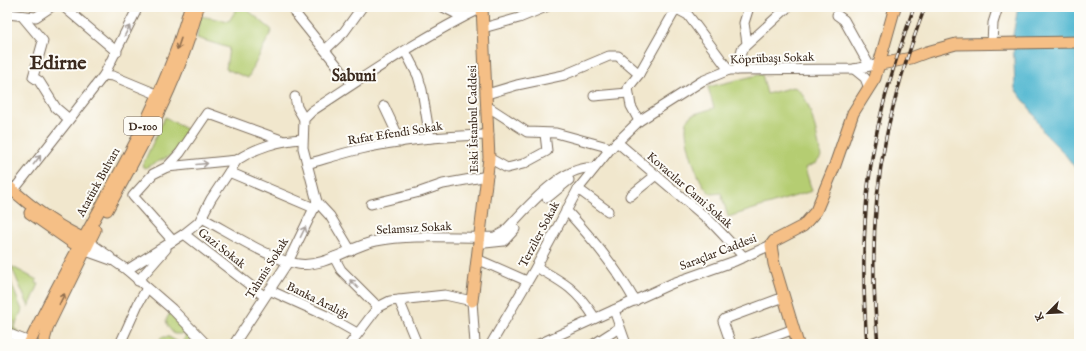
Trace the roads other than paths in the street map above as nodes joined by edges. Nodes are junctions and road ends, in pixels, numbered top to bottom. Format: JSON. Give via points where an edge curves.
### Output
{"nodes":[{"id":1,"x":51,"y":7,"type":"edge"},
{"id":2,"x":64,"y":7,"type":"edge"},
{"id":3,"x":138,"y":7,"type":"edge"},
{"id":4,"x":190,"y":7,"type":"edge"},
{"id":5,"x":198,"y":7,"type":"edge"},
{"id":6,"x":362,"y":7,"type":"edge"},
{"id":7,"x":443,"y":7,"type":"edge"},
{"id":8,"x":546,"y":7,"type":"edge"},
{"id":9,"x":749,"y":7,"type":"edge"},
{"id":10,"x":788,"y":7,"type":"edge"},
{"id":11,"x":895,"y":7,"type":"edge"},
{"id":12,"x":998,"y":7,"type":"edge"},
{"id":13,"x":482,"y":8,"type":"edge"},
{"id":14,"x":676,"y":8,"type":"edge"},
{"id":15,"x":294,"y":13,"type":"dead end"},
{"id":16,"x":7,"y":14,"type":"edge"},
{"id":17,"x":837,"y":15,"type":"dead end"},
{"id":18,"x":22,"y":16,"type":"junction"},
{"id":19,"x":463,"y":17,"type":"junction"},
{"id":20,"x":483,"y":28,"type":"junction"},
{"id":21,"x":1079,"y":42,"type":"edge"},
{"id":22,"x":748,"y":43,"type":"junction"},
{"id":23,"x":996,"y":43,"type":"junction"},
{"id":24,"x":325,"y":50,"type":"junction"},
{"id":25,"x":405,"y":51,"type":"junction"},
{"id":26,"x":116,"y":52,"type":"junction"},
{"id":27,"x":881,"y":64,"type":"junction"},
{"id":28,"x":869,"y":65,"type":"junction"},
{"id":29,"x":854,"y":69,"type":"junction"},
{"id":30,"x":733,"y":70,"type":"junction"},
{"id":31,"x":639,"y":74,"type":"junction"},
{"id":32,"x":104,"y":75,"type":"junction"},
{"id":33,"x":352,"y":84,"type":"junction"},
{"id":34,"x":869,"y":88,"type":"junction"},
{"id":35,"x":628,"y":93,"type":"junction"},
{"id":36,"x":159,"y":94,"type":"junction"},
{"id":37,"x":487,"y":94,"type":"junction"},
{"id":38,"x":594,"y":96,"type":"dead end"},
{"id":39,"x":294,"y":97,"type":"dead end"},
{"id":40,"x":384,"y":106,"type":"dead end"},
{"id":41,"x":487,"y":106,"type":"junction"},
{"id":42,"x":304,"y":118,"type":"junction"},
{"id":43,"x":68,"y":119,"type":"junction"},
{"id":44,"x":639,"y":121,"type":"junction"},
{"id":45,"x":544,"y":134,"type":"junction"},
{"id":46,"x":489,"y":135,"type":"junction"},
{"id":47,"x":302,"y":138,"type":"junction"},
{"id":48,"x":430,"y":138,"type":"junction"},
{"id":49,"x":284,"y":141,"type":"junction"},
{"id":50,"x":401,"y":142,"type":"junction"},
{"id":51,"x":614,"y":145,"type":"junction"},
{"id":52,"x":489,"y":158,"type":"junction"},
{"id":53,"x":237,"y":160,"type":"junction"},
{"id":54,"x":307,"y":164,"type":"junction"},
{"id":55,"x":167,"y":167,"type":"junction"},
{"id":56,"x":594,"y":168,"type":"junction"},
{"id":57,"x":230,"y":172,"type":"junction"},
{"id":58,"x":656,"y":175,"type":"junction"},
{"id":59,"x":488,"y":176,"type":"junction"},
{"id":60,"x":578,"y":189,"type":"junction"},
{"id":61,"x":9,"y":191,"type":"edge"},
{"id":62,"x":630,"y":196,"type":"dead end"},
{"id":63,"x":371,"y":204,"type":"dead end"},
{"id":64,"x":315,"y":205,"type":"junction"},
{"id":65,"x":566,"y":210,"type":"junction"},
{"id":66,"x":608,"y":211,"type":"dead end"},
{"id":67,"x":202,"y":218,"type":"junction"},
{"id":68,"x":184,"y":234,"type":"junction"},
{"id":69,"x":480,"y":240,"type":"junction"},
{"id":70,"x":173,"y":241,"type":"junction"},
{"id":71,"x":86,"y":243,"type":"junction"},
{"id":72,"x":771,"y":246,"type":"junction"},
{"id":73,"x":351,"y":251,"type":"junction"},
{"id":74,"x":334,"y":257,"type":"junction"},
{"id":75,"x":744,"y":257,"type":"junction"},
{"id":76,"x":477,"y":259,"type":"junction"},
{"id":77,"x":114,"y":261,"type":"junction"},
{"id":78,"x":288,"y":262,"type":"junction"},
{"id":79,"x":536,"y":267,"type":"junction"},
{"id":80,"x":127,"y":270,"type":"junction"},
{"id":81,"x":138,"y":281,"type":"junction"},
{"id":82,"x":527,"y":281,"type":"junction"},
{"id":83,"x":147,"y":288,"type":"junction"},
{"id":84,"x":267,"y":293,"type":"junction"},
{"id":85,"x":784,"y":297,"type":"junction"},
{"id":86,"x":400,"y":300,"type":"junction"},
{"id":87,"x":472,"y":301,"type":"junction"},
{"id":88,"x":635,"y":301,"type":"junction"},
{"id":89,"x":378,"y":307,"type":"junction"},
{"id":90,"x":614,"y":310,"type":"junction"},
{"id":91,"x":596,"y":318,"type":"junction"},
{"id":92,"x":619,"y":328,"type":"junction"},
{"id":93,"x":794,"y":329,"type":"junction"},
{"id":94,"x":7,"y":333,"type":"edge"},
{"id":95,"x":357,"y":333,"type":"junction"},
{"id":96,"x":30,"y":343,"type":"edge"},
{"id":97,"x":44,"y":344,"type":"edge"},
{"id":98,"x":120,"y":344,"type":"edge"},
{"id":99,"x":206,"y":344,"type":"edge"},
{"id":100,"x":234,"y":344,"type":"edge"},
{"id":101,"x":350,"y":344,"type":"edge"},
{"id":102,"x":417,"y":344,"type":"edge"},
{"id":103,"x":475,"y":344,"type":"edge"},
{"id":104,"x":491,"y":344,"type":"edge"},
{"id":105,"x":540,"y":344,"type":"edge"},
{"id":106,"x":594,"y":344,"type":"edge"},
{"id":107,"x":626,"y":344,"type":"edge"},
{"id":108,"x":731,"y":344,"type":"edge"},
{"id":109,"x":753,"y":344,"type":"edge"},
{"id":110,"x":798,"y":344,"type":"edge"}],
"edges":[{"from":1,"to":18,"type":"street","via":[[36,17]]},
{"from":2,"to":26,"type":"street"},
{"from":26,"to":3,"type":"street","one_way":true},
{"from":4,"to":36,"type":"main road","name":"Atatürk Bulvarı","number":"D-100","one_way":true},
{"from":5,"to":71,"type":"main road","name":"Atatürk Bulvarı","number":"D-100","via":[[180,67],[165,102]]},
{"from":6,"to":24,"type":"street","via":[[344,32]]},
{"from":7,"to":19,"type":"street"},
{"from":8,"to":20,"type":"street"},
{"from":9,"to":22,"type":"street","via":[[744,23]]},
{"from":10,"to":22,"type":"street"},
{"from":11,"to":27,"type":"main road","name":"Saraçlar Caddesi"},
{"from":12,"to":23,"type":"street","via":[[993,23]]},
{"from":13,"to":19,"type":"street"},
{"from":13,"to":20,"type":"main road","name":"Eski İstanbul Caddesi"},
{"from":14,"to":30,"type":"street","via":[[688,15]]},
{"from":14,"to":31,"type":"street"},
{"from":15,"to":24,"type":"street"},
{"from":16,"to":18,"type":"street"},
{"from":17,"to":28,"type":"street","via":[[844,20]]},
{"from":18,"to":43,"type":"street","via":[[44,41],[33,77],[39,81],[56,108]]},
{"from":19,"to":25,"type":"street"},
{"from":20,"to":37,"type":"main road","name":"Eski İstanbul Caddesi"},
{"from":21,"to":23,"type":"main road"},
{"from":22,"to":30,"type":"street","via":[[742,49]]},
{"from":23,"to":27,"type":"main road","via":[[956,44]]},
{"from":24,"to":33,"type":"street"},
{"from":25,"to":33,"type":"street"},
{"from":25,"to":48,"type":"street","via":[[418,76]]},
{"from":26,"to":32,"type":"street"},
{"from":27,"to":28,"type":"street","name":"Köprübaşı Sokak"},
{"from":27,"to":34,"type":"main road","name":"Saraçlar Caddesi"},
{"from":28,"to":29,"type":"street","name":"Köprübaşı Sokak"},
{"from":29,"to":30,"type":"street","name":"Köprübaşı Sokak"},
{"from":29,"to":34,"type":"street","via":[[865,78]]},
{"from":30,"to":44,"type":"street","name":"Köprübaşı Sokak","via":[[702,81]]},
{"from":31,"to":35,"type":"street","via":[[628,88]]},
{"from":31,"to":37,"type":"street","via":[[618,56],[609,56],[564,75]]},
{"from":32,"to":36,"type":"street"},
{"from":32,"to":43,"type":"street"},
{"from":33,"to":42,"type":"street"},
{"from":34,"to":72,"type":"main road","name":"Saraçlar Caddesi","via":[[853,113],[816,211],[803,226],[774,241]]},
{"from":35,"to":38,"type":"street"},
{"from":35,"to":44,"type":"street","via":[[630,106]]},
{"from":36,"to":71,"type":"main road","name":"Atatürk Bulvarı","number":"D-100"},
{"from":37,"to":41,"type":"main road","name":"Eski İstanbul Caddesi"},
{"from":39,"to":42,"type":"street","via":[[296,107]]},
{"from":40,"to":50,"type":"street"},
{"from":41,"to":45,"type":"street","via":[[527,132]]},
{"from":41,"to":46,"type":"main road","name":"Eski İstanbul Caddesi"},
{"from":42,"to":47,"type":"street"},
{"from":61,"to":43,"type":"street","one_way":true},
{"from":44,"to":51,"type":"street","name":"Köprübaşı Sokak"},
{"from":45,"to":51,"type":"street","via":[[556,133]]},
{"from":45,"to":52,"type":"street","via":[[547,151],[523,164],[507,168]]},
{"from":46,"to":48,"type":"street","name":"Rıfat Efendi Sokak"},
{"from":46,"to":52,"type":"main road","name":"Eski İstanbul Caddesi"},
{"from":47,"to":49,"type":"street"},
{"from":47,"to":54,"type":"street"},
{"from":48,"to":50,"type":"street","name":"Rıfat Efendi Sokak"},
{"from":49,"to":53,"type":"street","via":[[244,155]]},
{"from":49,"to":55,"type":"street","via":[[208,113]]},
{"from":50,"to":54,"type":"street","name":"Rıfat Efendi Sokak","via":[[361,149]]},
{"from":51,"to":56,"type":"street","name":"Terziler Sokak"},
{"from":51,"to":58,"type":"street","name":"Kovacılar Cami Sokak"},
{"from":52,"to":59,"type":"main road","name":"Eski İstanbul Caddesi"},
{"from":55,"to":53,"type":"street","one_way":true},
{"from":53,"to":57,"type":"street"},
{"from":54,"to":64,"type":"street"},
{"from":55,"to":70,"type":"street","via":[[153,174],[132,196]]},
{"from":56,"to":60,"type":"street","name":"Terziler Sokak"},
{"from":56,"to":69,"type":"street","name":"Selamsız Sokak","via":[[565,182],[539,204],[504,241],[494,243]]},
{"from":57,"to":64,"type":"street"},
{"from":57,"to":67,"type":"street","via":[[211,199]]},
{"from":58,"to":62,"type":"street"},
{"from":58,"to":75,"type":"street","name":"Kovacılar Cami Sokak","via":[[711,222]]},
{"from":59,"to":63,"type":"street","via":[[443,184]]},
{"from":59,"to":69,"type":"main road","name":"Eski İstanbul Caddesi"},
{"from":60,"to":65,"type":"street","name":"Terziler Sokak"},
{"from":60,"to":66,"type":"street"},
{"from":61,"to":71,"type":"main road"},
{"from":64,"to":73,"type":"street","via":[[330,216]]},
{"from":78,"to":64,"type":"street","name":"Tahmis Sokak","one_way":true},
{"from":65,"to":79,"type":"street","name":"Terziler Sokak"},
{"from":65,"to":88,"type":"street","via":[[597,244]]},
{"from":67,"to":68,"type":"street"},
{"from":67,"to":78,"type":"street","name":"Selamsız Sokak"},
{"from":68,"to":70,"type":"street"},
{"from":68,"to":84,"type":"street","name":"Gazi Sokak"},
{"from":69,"to":73,"type":"street","name":"Selamsız Sokak","via":[[407,244]]},
{"from":69,"to":76,"type":"main road","name":"Eski İstanbul Caddesi"},
{"from":70,"to":80,"type":"street"},
{"from":70,"to":81,"type":"street"},
{"from":71,"to":77,"type":"street"},
{"from":71,"to":77,"type":"street","via":[[105,252]]},
{"from":71,"to":96,"type":"main road","name":"Atatürk Bulvarı","number":"D-100"},
{"from":97,"to":71,"type":"main road","name":"Atatürk Bulvarı","number":"D-100","one_way":true,"via":[[48,326]]},
{"from":72,"to":75,"type":"street","name":"Saraçlar Caddesi"},
{"from":72,"to":85,"type":"main road"},
{"from":73,"to":74,"type":"street","name":"Selamsız Sokak"},
{"from":74,"to":78,"type":"street","name":"Selamsız Sokak","via":[[306,265]]},
{"from":89,"to":74,"type":"street","one_way":true,"via":[[341,270]]},
{"from":75,"to":88,"type":"street","name":"Saraçlar Caddesi","via":[[673,283]]},
{"from":76,"to":82,"type":"street"},
{"from":76,"to":87,"type":"main road","name":"Eski İstanbul Caddesi"},
{"from":77,"to":80,"type":"street"},
{"from":78,"to":84,"type":"street","name":"Tahmis Sokak"},
{"from":79,"to":82,"type":"street","name":"Terziler Sokak"},
{"from":79,"to":91,"type":"street","via":[[577,292]]},
{"from":80,"to":81,"type":"street"},
{"from":81,"to":83,"type":"street"},
{"from":82,"to":104,"type":"street","name":"Terziler Sokak"},
{"from":83,"to":98,"type":"street"},
{"from":83,"to":99,"type":"street","via":[[172,308]]},
{"from":84,"to":95,"type":"street","name":"Banka Aralığı","via":[[326,316]]},
{"from":84,"to":100,"type":"street","name":"Tahmis Sokak"},
{"from":85,"to":93,"type":"main road"},
{"from":85,"to":108,"type":"street","via":[[725,319],[723,321]]},
{"from":86,"to":87,"type":"street","via":[[445,295]]},
{"from":86,"to":89,"type":"street","via":[[390,301]]},
{"from":86,"to":102,"type":"street"},
{"from":87,"to":103,"type":"street"},
{"from":88,"to":90,"type":"street","name":"Saraçlar Caddesi"},
{"from":89,"to":95,"type":"street"},
{"from":90,"to":91,"type":"street","name":"Saraçlar Caddesi"},
{"from":90,"to":92,"type":"street"},
{"from":91,"to":105,"type":"street","name":"Saraçlar Caddesi"},
{"from":92,"to":106,"type":"street"},
{"from":92,"to":107,"type":"street"},
{"from":93,"to":109,"type":"street"},
{"from":93,"to":110,"type":"main road"},
{"from":94,"to":96,"type":"street"},
{"from":95,"to":101,"type":"street"},
{"from":96,"to":97,"type":"main road","via":[[35,341]]}]}
